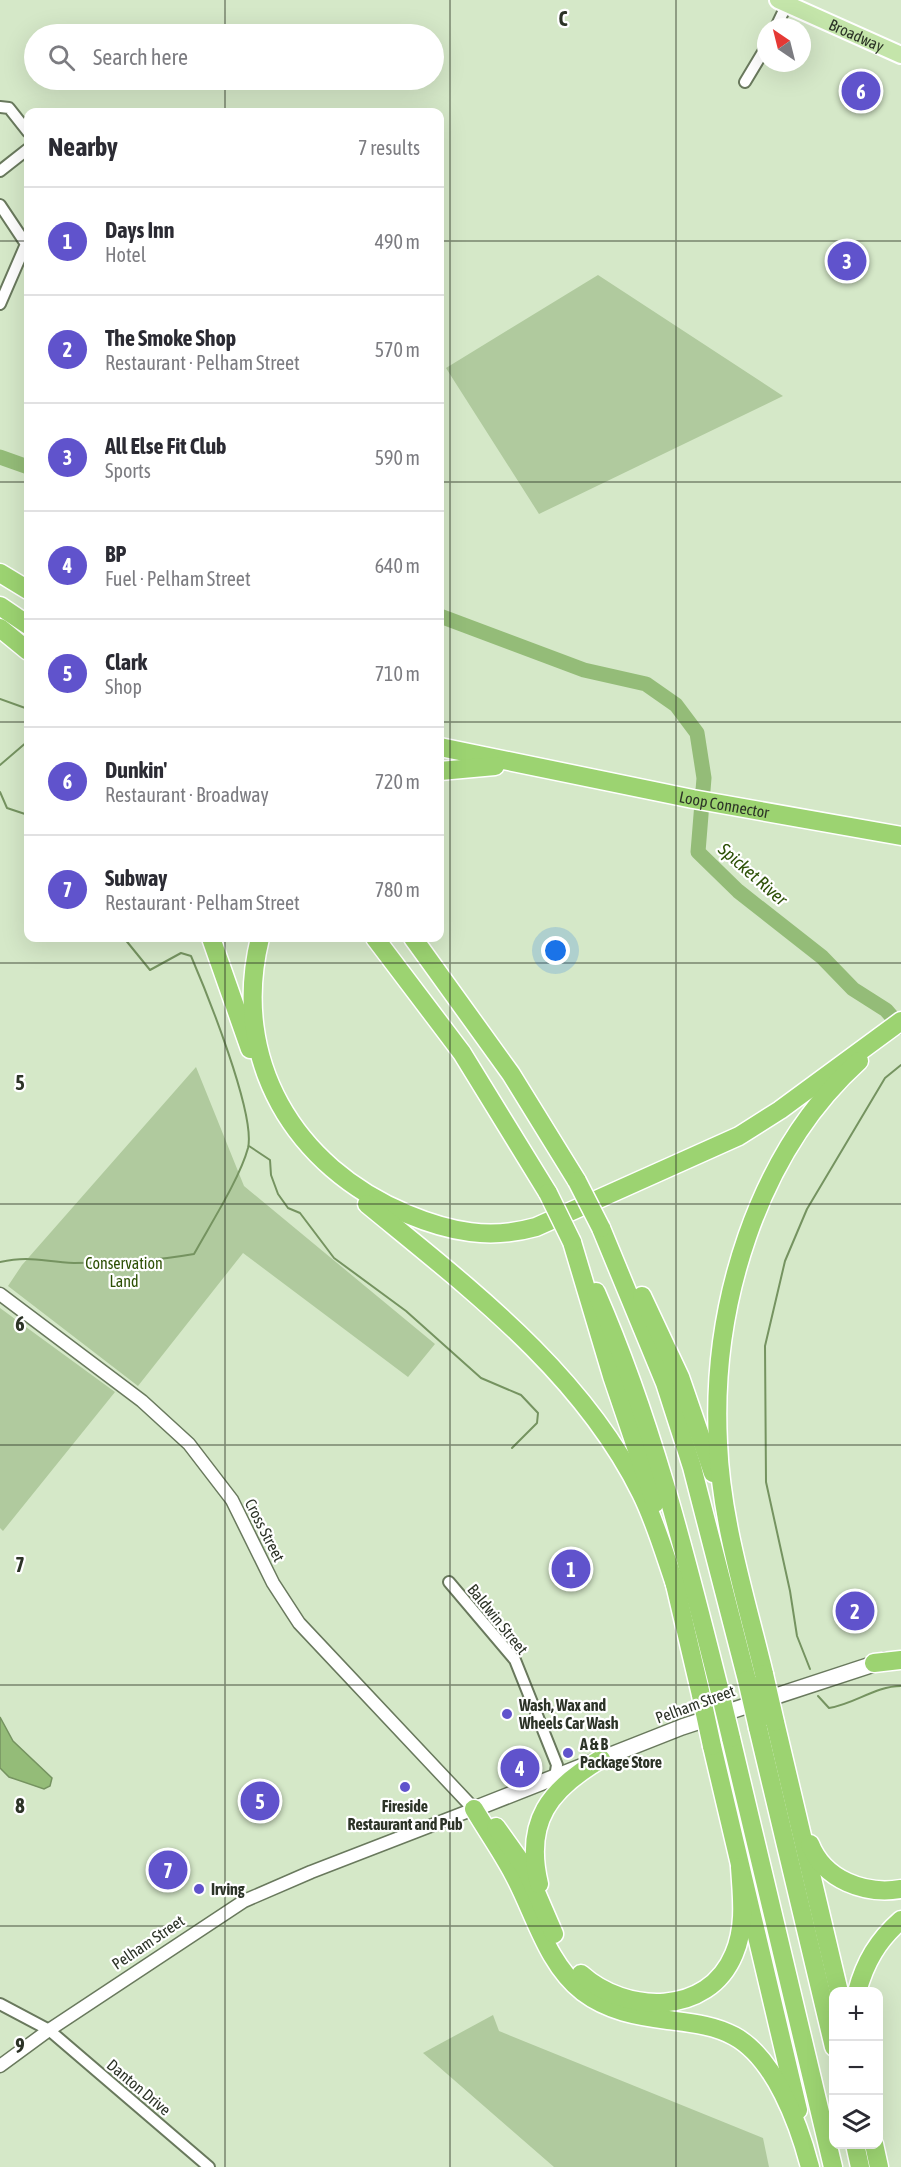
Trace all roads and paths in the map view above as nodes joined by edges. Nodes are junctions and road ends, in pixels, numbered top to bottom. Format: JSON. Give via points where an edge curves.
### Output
{"nodes":[{"id":1,"x":782,"y":2,"type":"edge"},
{"id":2,"x":778,"y":18,"type":"edge"},
{"id":3,"x":901,"y":54,"type":"edge"},
{"id":4,"x":757,"y":62,"type":"edge"},
{"id":5,"x":745,"y":82,"type":"dead end"},
{"id":6,"x":0,"y":107,"type":"edge"},
{"id":7,"x":24,"y":127,"type":"edge"},
{"id":8,"x":24,"y":152,"type":"edge"},
{"id":9,"x":0,"y":171,"type":"edge"},
{"id":10,"x":0,"y":205,"type":"edge"},
{"id":11,"x":24,"y":241,"type":"edge"},
{"id":12,"x":24,"y":249,"type":"edge"},
{"id":13,"x":0,"y":304,"type":"edge"},
{"id":14,"x":0,"y":563,"type":"edge"},
{"id":15,"x":0,"y":573,"type":"edge"},
{"id":16,"x":24,"y":575,"type":"edge"},
{"id":17,"x":24,"y":588,"type":"edge"},
{"id":18,"x":0,"y":606,"type":"edge"},
{"id":19,"x":24,"y":622,"type":"edge"},
{"id":20,"x":0,"y":628,"type":"edge"},
{"id":21,"x":24,"y":648,"type":"edge"},
{"id":22,"x":444,"y":748,"type":"edge"},
{"id":23,"x":444,"y":770,"type":"edge"},
{"id":24,"x":548,"y":770,"type":"junction"},
{"id":25,"x":901,"y":836,"type":"edge"},
{"id":26,"x":212,"y":942,"type":"edge"},
{"id":27,"x":259,"y":942,"type":"edge"},
{"id":28,"x":378,"y":942,"type":"edge"},
{"id":29,"x":416,"y":942,"type":"edge"},
{"id":30,"x":895,"y":1025,"type":"edge"},
{"id":31,"x":275,"y":1096,"type":"junction"},
{"id":32,"x":334,"y":1172,"type":"junction"},
{"id":33,"x":601,"y":1228,"type":"junction"},
{"id":34,"x":572,"y":1242,"type":"junction"},
{"id":35,"x":0,"y":1294,"type":"edge"},
{"id":36,"x":729,"y":1523,"type":"junction"},
{"id":37,"x":449,"y":1582,"type":"dead end"},
{"id":38,"x":676,"y":1587,"type":"junction"},
{"id":39,"x":901,"y":1658,"type":"edge"},
{"id":40,"x":874,"y":1663,"type":"joint"},
{"id":41,"x":767,"y":1725,"type":"junction"},
{"id":42,"x":601,"y":1759,"type":"junction"},
{"id":43,"x":555,"y":1777,"type":"junction"},
{"id":44,"x":791,"y":1786,"type":"junction"},
{"id":45,"x":474,"y":1809,"type":"junction"},
{"id":46,"x":740,"y":1867,"type":"junction"},
{"id":47,"x":901,"y":1889,"type":"edge"},
{"id":48,"x":543,"y":1903,"type":"junction"},
{"id":49,"x":901,"y":1920,"type":"edge"},
{"id":50,"x":838,"y":1987,"type":"edge"},
{"id":51,"x":859,"y":1987,"type":"edge"},
{"id":52,"x":0,"y":2004,"type":"edge"},
{"id":53,"x":49,"y":2030,"type":"junction"},
{"id":54,"x":833,"y":2041,"type":"edge"},
{"id":55,"x":0,"y":2066,"type":"edge"},
{"id":56,"x":856,"y":2149,"type":"edge"},
{"id":57,"x":875,"y":2149,"type":"edge"},
{"id":58,"x":209,"y":2167,"type":"edge"},
{"id":59,"x":811,"y":2167,"type":"edge"},
{"id":60,"x":833,"y":2167,"type":"edge"},
{"id":61,"x":860,"y":2167,"type":"edge"},
{"id":62,"x":879,"y":2167,"type":"edge"}],
"edges":[{"from":1,"to":2,"type":"street"},
{"from":1,"to":3,"type":"main road","name":"Broadway"},
{"from":4,"to":5,"type":"street"},
{"from":6,"to":7,"type":"street","via":[[9,108]]},
{"from":8,"to":9,"type":"street"},
{"from":10,"to":11,"type":"street"},
{"from":12,"to":13,"type":"street"},
{"from":14,"to":16,"type":"highway"},
{"from":15,"to":17,"type":"highway"},
{"from":18,"to":19,"type":"highway"},
{"from":20,"to":21,"type":"highway"},
{"from":22,"to":24,"type":"highway"},
{"from":23,"to":24,"type":"highway","via":[[473,766]]},
{"from":24,"to":25,"type":"highway","name":"Loop Connector"},
{"from":26,"to":31,"type":"highway","via":[[259,1070]]},
{"from":27,"to":31,"type":"highway","via":[[254,1012],[261,1059]]},
{"from":28,"to":34,"type":"highway","bridge":true,"via":[[480,1080],[548,1193]]},
{"from":29,"to":33,"type":"highway","bridge":true,"via":[[512,1074]]},
{"from":30,"to":32,"type":"highway","via":[[740,1136],[525,1230],[484,1235],[443,1228],[379,1202]]},
{"from":30,"to":36,"type":"highway","via":[[835,1086],[801,1131],[757,1210],[743,1250],[727,1318],[719,1392],[718,1443]]},
{"from":31,"to":32,"type":"highway","via":[[298,1134]]},
{"from":32,"to":38,"type":"highway","via":[[533,1348],[582,1400],[642,1495]]},
{"from":33,"to":36,"type":"highway","via":[[643,1298],[680,1377]]},
{"from":33,"to":41,"type":"highway","bridge":true,"via":[[678,1425],[747,1680]]},
{"from":34,"to":38,"type":"highway","via":[[608,1365],[655,1502]]},
{"from":34,"to":60,"type":"highway","bridge":true,"via":[[608,1320],[651,1434],[682,1537]]},
{"from":35,"to":45,"type":"street","name":"Cross Street","via":[[142,1401],[189,1444],[232,1500],[273,1583],[296,1618]]},
{"from":36,"to":41,"type":"highway","bridge":true,"via":[[764,1674]]},
{"from":37,"to":43,"type":"street","name":"Baldwin Street","via":[[515,1660],[557,1766]]},
{"from":38,"to":46,"type":"highway","bridge":true},
{"from":39,"to":40,"type":"highway"},
{"from":40,"to":42,"type":"main road","name":"Pelham Street","via":[[682,1727]]},
{"from":41,"to":44,"type":"highway"},
{"from":41,"to":54,"type":"highway"},
{"from":42,"to":43,"type":"main road","name":"Pelham Street"},
{"from":42,"to":48,"type":"highway","via":[[562,1785],[550,1799],[541,1821],[536,1836],[535,1867]]},
{"from":43,"to":45,"type":"main road","name":"Pelham Street"},
{"from":44,"to":47,"type":"highway","via":[[813,1850],[829,1870],[847,1882],[867,1888]]},
{"from":44,"to":50,"type":"highway"},
{"from":45,"to":48,"type":"highway","via":[[501,1832]]},
{"from":45,"to":53,"type":"street","name":"Pelham Street","via":[[244,1901]]},
{"from":45,"to":59,"type":"highway","via":[[568,1978],[590,1997],[614,2010],[716,2028],[746,2044],[762,2061],[788,2103]]},
{"from":46,"to":48,"type":"highway","via":[[742,1925],[730,1963],[707,1988],[676,2002],[641,2003],[596,1986],[563,1952]]},
{"from":46,"to":59,"type":"highway"},
{"from":49,"to":51,"type":"highway","via":[[871,1954]]},
{"from":52,"to":53,"type":"street","name":"Danton Drive"},
{"from":53,"to":55,"type":"street","name":"Pelham Street"},
{"from":53,"to":58,"type":"street","name":"Danton Drive"},
{"from":56,"to":61,"type":"highway"},
{"from":57,"to":62,"type":"highway"}]}
